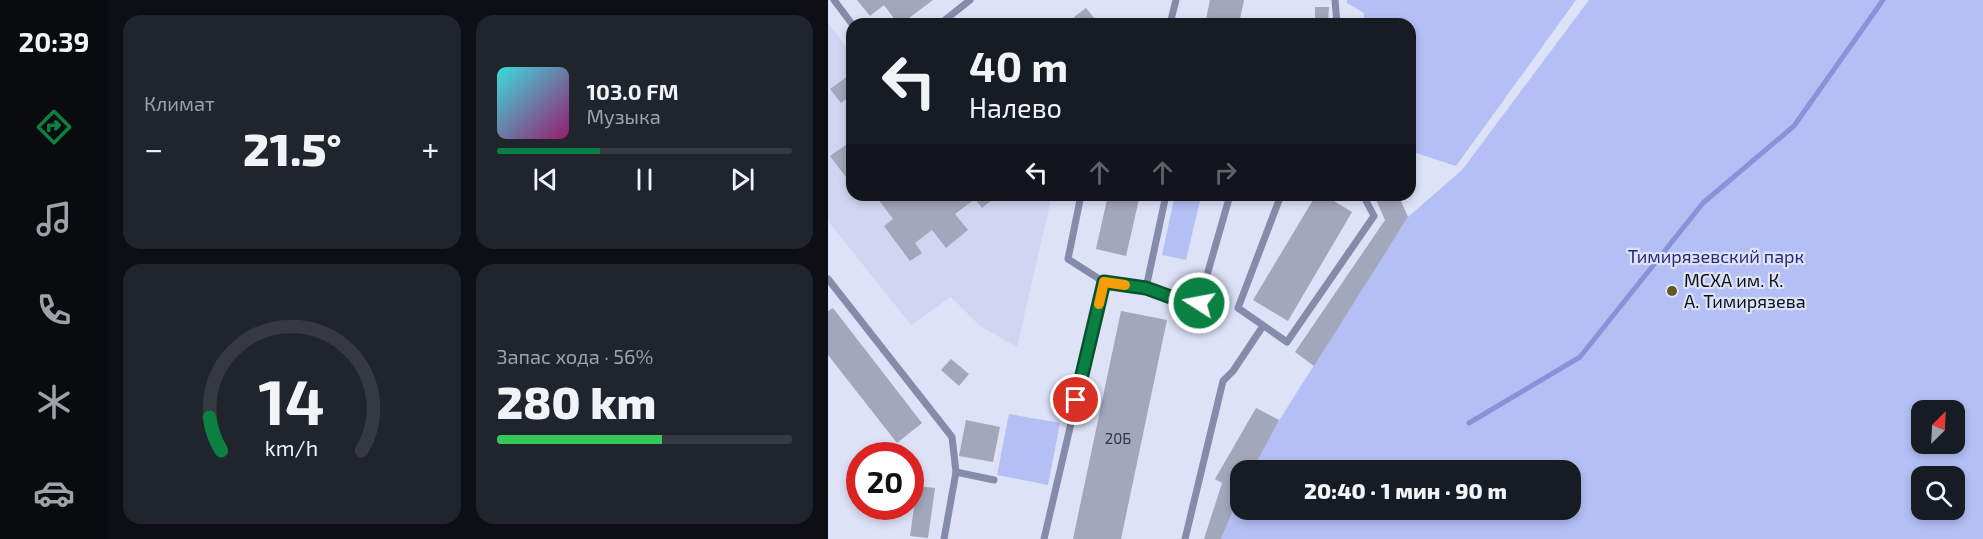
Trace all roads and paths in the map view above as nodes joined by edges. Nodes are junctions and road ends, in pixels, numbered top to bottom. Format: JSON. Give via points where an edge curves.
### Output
{"nodes":[{"id":1,"x":834,"y":0,"type":"edge"},
{"id":2,"x":970,"y":0,"type":"edge"},
{"id":3,"x":1176,"y":0,"type":"edge"},
{"id":4,"x":1335,"y":0,"type":"edge"},
{"id":5,"x":848,"y":18,"type":"edge"},
{"id":6,"x":948,"y":18,"type":"edge"},
{"id":7,"x":1172,"y":18,"type":"edge"},
{"id":8,"x":1336,"y":18,"type":"edge"},
{"id":9,"x":1080,"y":201,"type":"edge"},
{"id":10,"x":1165,"y":201,"type":"edge"},
{"id":11,"x":1228,"y":201,"type":"edge"},
{"id":12,"x":1279,"y":201,"type":"edge"},
{"id":13,"x":1366,"y":201,"type":"edge"},
{"id":14,"x":828,"y":279,"type":"edge"},
{"id":15,"x":1104,"y":282,"type":"junction"},
{"id":16,"x":1146,"y":288,"type":"junction"},
{"id":17,"x":1263,"y":326,"type":"junction"},
{"id":18,"x":956,"y":472,"type":"junction"},
{"id":19,"x":994,"y":480,"type":"dead end"},
{"id":20,"x":944,"y":539,"type":"edge"},
{"id":21,"x":1044,"y":539,"type":"edge"},
{"id":22,"x":1185,"y":539,"type":"edge"}],
"edges":[{"from":1,"to":5,"type":"lane"},
{"from":2,"to":6,"type":"lane"},
{"from":3,"to":7,"type":"lane"},
{"from":4,"to":8,"type":"lane"},
{"from":9,"to":15,"type":"lane","via":[[1068,259]]},
{"from":10,"to":16,"type":"lane"},
{"from":11,"to":16,"type":"lane","via":[[1199,303]]},
{"from":12,"to":17,"type":"lane","via":[[1238,308]]},
{"from":13,"to":17,"type":"lane","via":[[1374,216],[1287,342]]},
{"from":14,"to":18,"type":"lane","via":[[952,437]]},
{"from":15,"to":16,"type":"lane"},
{"from":15,"to":21,"type":"lane"},
{"from":17,"to":22,"type":"lane","via":[[1223,381]]},
{"from":18,"to":19,"type":"lane"},
{"from":18,"to":20,"type":"lane"}]}
